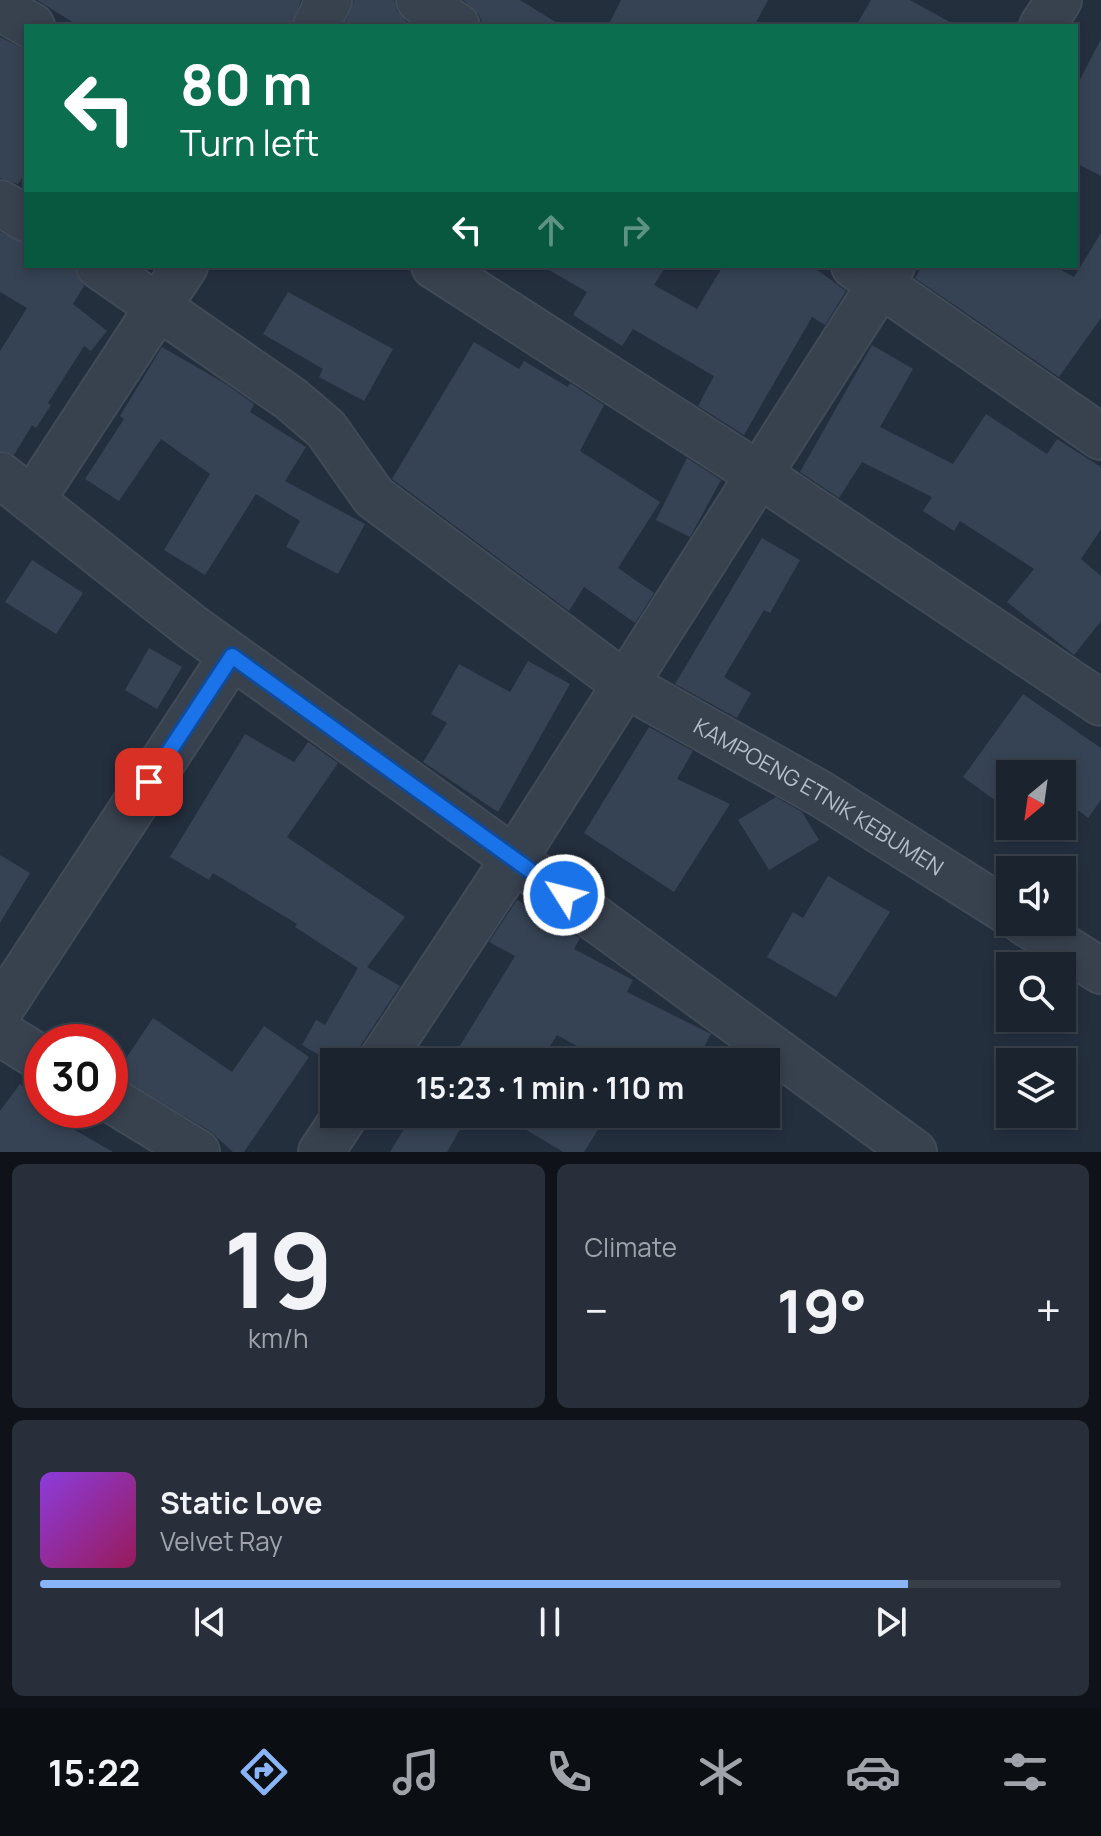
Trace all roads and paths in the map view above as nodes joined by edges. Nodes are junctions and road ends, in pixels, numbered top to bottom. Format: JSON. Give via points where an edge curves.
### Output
{"nodes":[{"id":1,"x":329,"y":0,"type":"edge"},
{"id":2,"x":419,"y":0,"type":"edge"},
{"id":3,"x":1059,"y":0,"type":"edge"},
{"id":4,"x":0,"y":8,"type":"edge"},
{"id":5,"x":28,"y":24,"type":"edge"},
{"id":6,"x":317,"y":24,"type":"edge"},
{"id":7,"x":454,"y":24,"type":"edge"},
{"id":8,"x":1043,"y":24,"type":"edge"},
{"id":9,"x":0,"y":203,"type":"edge"},
{"id":10,"x":24,"y":218,"type":"edge"},
{"id":11,"x":102,"y":268,"type":"edge"},
{"id":12,"x":184,"y":268,"type":"edge"},
{"id":13,"x":437,"y":268,"type":"edge"},
{"id":14,"x":876,"y":271,"type":"edge"},
{"id":15,"x":161,"y":306,"type":"junction"},
{"id":16,"x":1101,"y":437,"type":"edge"},
{"id":17,"x":761,"y":476,"type":"junction"},
{"id":18,"x":16,"y":488,"type":"edge"},
{"id":19,"x":232,"y":656,"type":"junction"},
{"id":20,"x":626,"y":685,"type":"junction"},
{"id":21,"x":1101,"y":703,"type":"edge"},
{"id":22,"x":514,"y":859,"type":"junction"},
{"id":23,"x":996,"y":904,"type":"edge"},
{"id":24,"x":1046,"y":936,"type":"edge"},
{"id":25,"x":1101,"y":971,"type":"edge"},
{"id":26,"x":0,"y":1010,"type":"edge"},
{"id":27,"x":0,"y":1033,"type":"edge"},
{"id":28,"x":24,"y":1048,"type":"edge"},
{"id":29,"x":389,"y":1048,"type":"edge"},
{"id":30,"x":128,"y":1110,"type":"edge"},
{"id":31,"x":337,"y":1128,"type":"edge"},
{"id":32,"x":197,"y":1152,"type":"edge"},
{"id":33,"x":321,"y":1152,"type":"edge"},
{"id":34,"x":914,"y":1152,"type":"edge"}],
"edges":[{"from":1,"to":6,"type":"street"},
{"from":2,"to":7,"type":"street"},
{"from":3,"to":8,"type":"street"},
{"from":4,"to":5,"type":"street"},
{"from":9,"to":10,"type":"street"},
{"from":11,"to":15,"type":"street","name":"KAMPOENG ETNIK KEBUMEN"},
{"from":12,"to":15,"type":"street"},
{"from":13,"to":17,"type":"street"},
{"from":14,"to":16,"type":"street"},
{"from":14,"to":17,"type":"street"},
{"from":15,"to":18,"type":"street"},
{"from":15,"to":20,"type":"street","name":"KAMPOENG ETNIK KEBUMEN","via":[[326,429],[374,497]]},
{"from":17,"to":20,"type":"street"},
{"from":17,"to":21,"type":"street"},
{"from":18,"to":19,"type":"street"},
{"from":19,"to":22,"type":"street"},
{"from":19,"to":26,"type":"street"},
{"from":20,"to":22,"type":"street"},
{"from":20,"to":23,"type":"street","name":"KAMPOENG ETNIK KEBUMEN","via":[[821,794]]},
{"from":22,"to":29,"type":"street"},
{"from":22,"to":34,"type":"street"},
{"from":24,"to":25,"type":"street"},
{"from":27,"to":28,"type":"street"},
{"from":30,"to":32,"type":"street"},
{"from":31,"to":33,"type":"street"}]}
